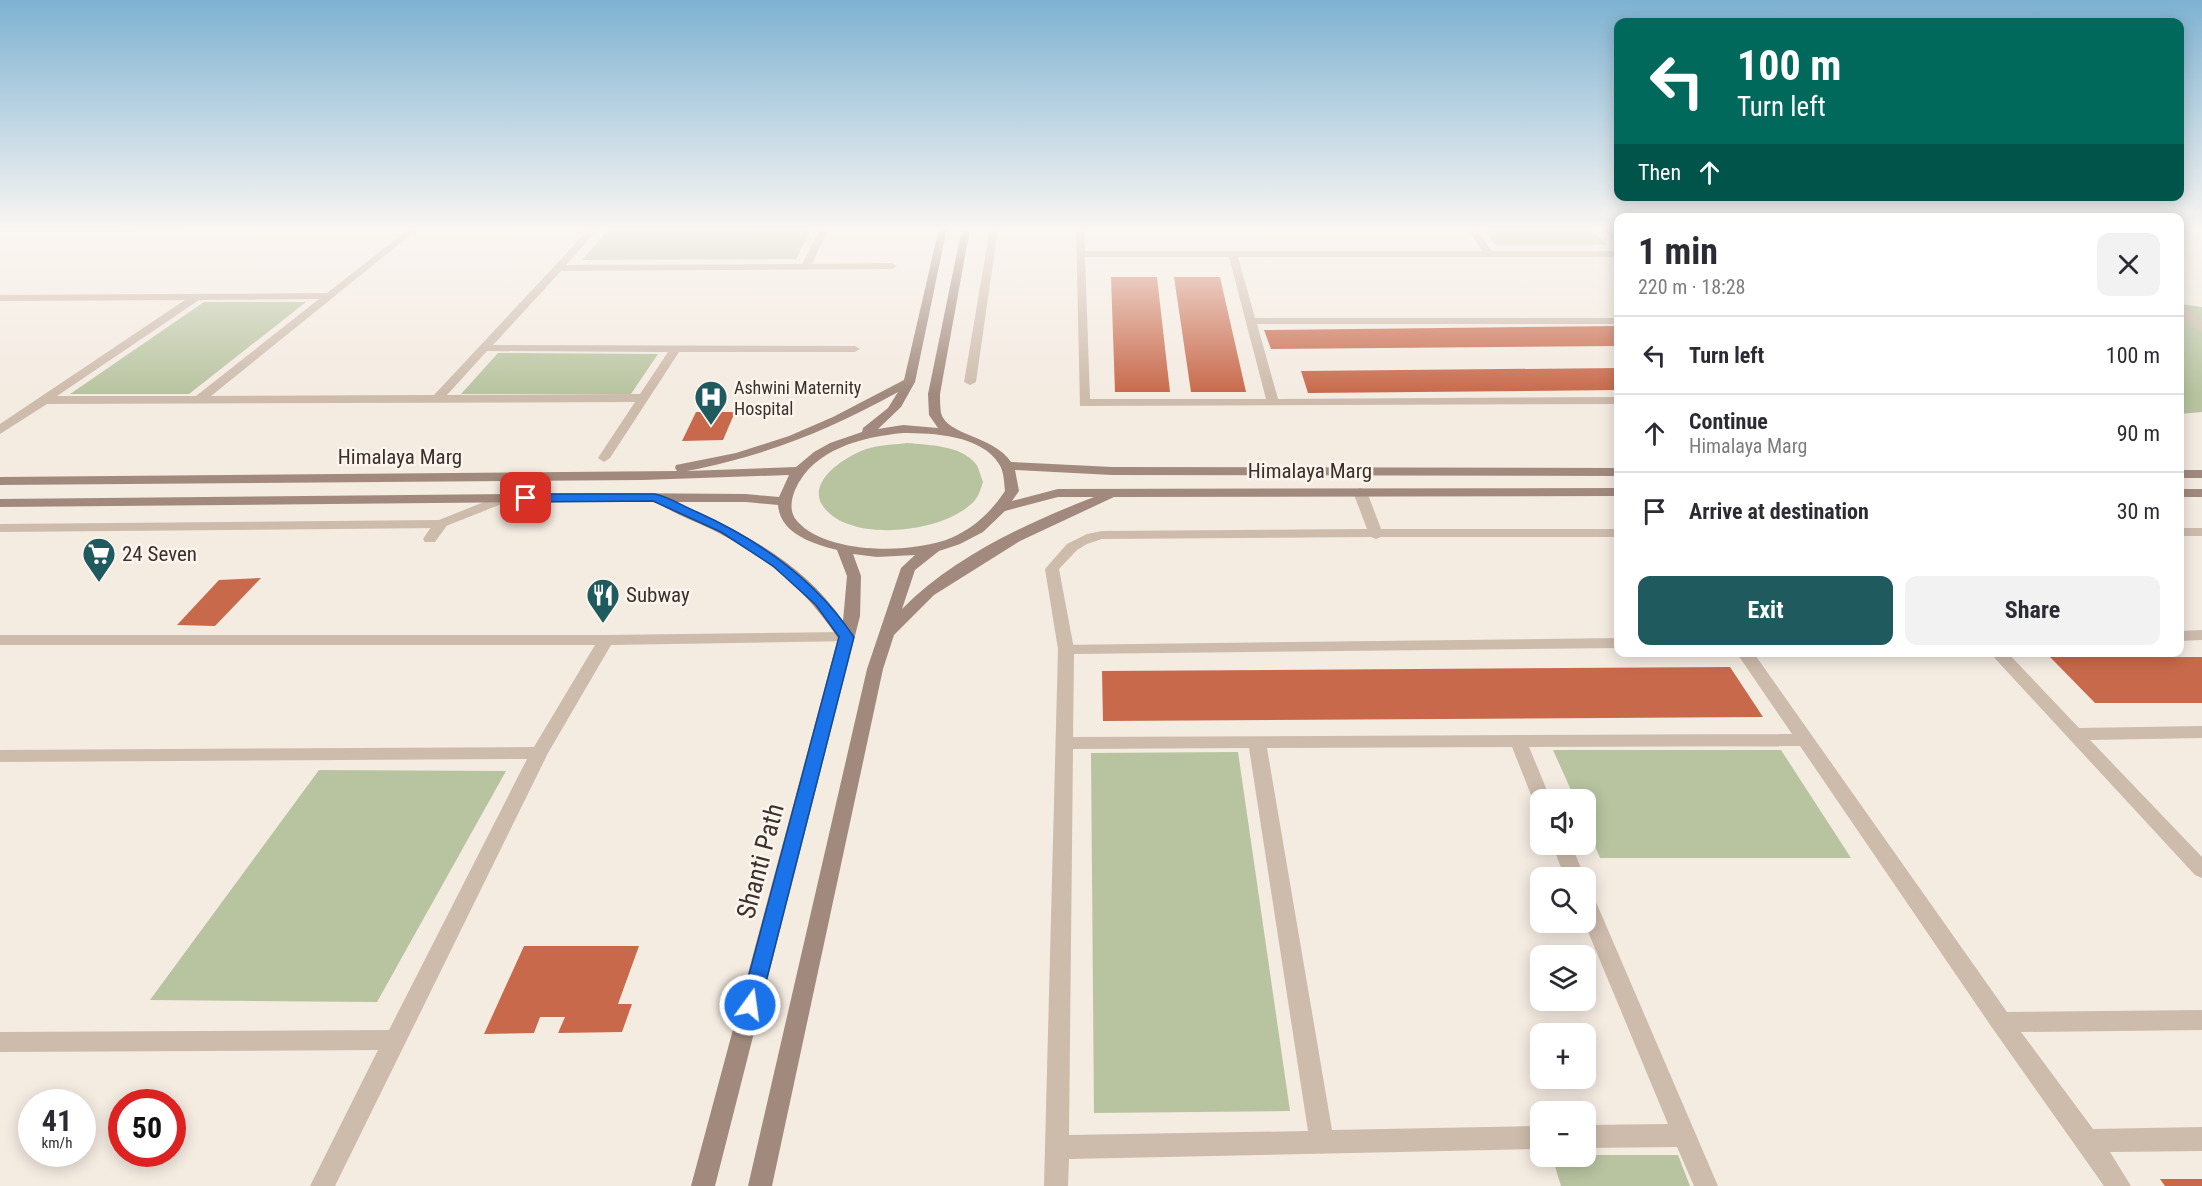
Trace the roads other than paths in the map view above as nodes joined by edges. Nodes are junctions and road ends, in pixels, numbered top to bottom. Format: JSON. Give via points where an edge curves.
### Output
{"nodes":[{"id":1,"x":346,"y":283,"type":"edge"},
{"id":2,"x":543,"y":283,"type":"edge"},
{"id":3,"x":931,"y":283,"type":"edge"},
{"id":4,"x":955,"y":283,"type":"edge"},
{"id":5,"x":985,"y":283,"type":"edge"},
{"id":6,"x":1081,"y":283,"type":"edge"},
{"id":7,"x":1241,"y":283,"type":"edge"},
{"id":8,"x":330,"y":296,"type":"junction"},
{"id":9,"x":197,"y":297,"type":"junction"},
{"id":10,"x":0,"y":298,"type":"edge"},
{"id":11,"x":2184,"y":315,"type":"edge"},
{"id":12,"x":1251,"y":321,"type":"junction"},
{"id":13,"x":1614,"y":321,"type":"edge"},
{"id":14,"x":2202,"y":329,"type":"edge"},
{"id":15,"x":484,"y":348,"type":"junction"},
{"id":16,"x":675,"y":349,"type":"junction"},
{"id":17,"x":855,"y":349,"type":"dead end"},
{"id":18,"x":909,"y":382,"type":"junction"},
{"id":19,"x":970,"y":382,"type":"dead end"},
{"id":20,"x":642,"y":398,"type":"junction"},
{"id":21,"x":437,"y":399,"type":"junction"},
{"id":22,"x":43,"y":400,"type":"junction"},
{"id":23,"x":198,"y":401,"type":"junction"},
{"id":24,"x":1614,"y":401,"type":"edge"},
{"id":25,"x":1273,"y":402,"type":"junction"},
{"id":26,"x":0,"y":430,"type":"edge"},
{"id":27,"x":948,"y":432,"type":"junction"},
{"id":28,"x":857,"y":437,"type":"junction"},
{"id":29,"x":604,"y":458,"type":"dead end"},
{"id":30,"x":1006,"y":466,"type":"junction"},
{"id":31,"x":800,"y":471,"type":"junction"},
{"id":32,"x":1614,"y":472,"type":"edge"},
{"id":33,"x":2184,"y":474,"type":"edge"},
{"id":34,"x":2202,"y":474,"type":"edge"},
{"id":35,"x":643,"y":476,"type":"junction"},
{"id":36,"x":0,"y":481,"type":"edge"},
{"id":37,"x":1119,"y":492,"type":"junction"},
{"id":38,"x":1360,"y":492,"type":"junction"},
{"id":39,"x":1614,"y":492,"type":"edge"},
{"id":40,"x":2184,"y":493,"type":"edge"},
{"id":41,"x":2202,"y":493,"type":"edge"},
{"id":42,"x":655,"y":497,"type":"junction"},
{"id":43,"x":504,"y":498,"type":"junction"},
{"id":44,"x":784,"y":502,"type":"junction"},
{"id":45,"x":0,"y":503,"type":"edge"},
{"id":46,"x":1004,"y":507,"type":"junction"},
{"id":47,"x":441,"y":524,"type":"junction"},
{"id":48,"x":0,"y":528,"type":"edge"},
{"id":49,"x":2184,"y":532,"type":"edge"},
{"id":50,"x":2202,"y":532,"type":"edge"},
{"id":51,"x":1614,"y":533,"type":"edge"},
{"id":52,"x":1376,"y":535,"type":"junction"},
{"id":53,"x":430,"y":539,"type":"dead end"},
{"id":54,"x":934,"y":548,"type":"junction"},
{"id":55,"x":844,"y":549,"type":"junction"},
{"id":56,"x":885,"y":636,"type":"junction"},
{"id":57,"x":2184,"y":636,"type":"edge"},
{"id":58,"x":2202,"y":636,"type":"edge"},
{"id":59,"x":846,"y":637,"type":"junction"},
{"id":60,"x":0,"y":640,"type":"edge"},
{"id":61,"x":606,"y":640,"type":"junction"},
{"id":62,"x":1614,"y":643,"type":"edge"},
{"id":63,"x":1066,"y":650,"type":"junction"},
{"id":64,"x":1747,"y":657,"type":"edge"},
{"id":65,"x":2002,"y":657,"type":"edge"},
{"id":66,"x":2202,"y":732,"type":"edge"},
{"id":67,"x":2074,"y":734,"type":"junction"},
{"id":68,"x":1804,"y":740,"type":"junction"},
{"id":69,"x":1518,"y":741,"type":"junction"},
{"id":70,"x":1065,"y":743,"type":"junction"},
{"id":71,"x":1257,"y":743,"type":"junction"},
{"id":72,"x":539,"y":753,"type":"junction"},
{"id":73,"x":0,"y":756,"type":"edge"},
{"id":74,"x":1538,"y":789,"type":"edge"},
{"id":75,"x":2202,"y":870,"type":"edge"},
{"id":76,"x":1596,"y":926,"type":"edge"},
{"id":77,"x":2202,"y":1020,"type":"edge"},
{"id":78,"x":2001,"y":1022,"type":"junction"},
{"id":79,"x":396,"y":1040,"type":"junction"},
{"id":80,"x":0,"y":1042,"type":"edge"},
{"id":81,"x":1684,"y":1135,"type":"junction"},
{"id":82,"x":1596,"y":1137,"type":"edge"},
{"id":83,"x":1530,"y":1138,"type":"edge"},
{"id":84,"x":2202,"y":1139,"type":"edge"},
{"id":85,"x":2088,"y":1141,"type":"junction"},
{"id":86,"x":1322,"y":1142,"type":"junction"},
{"id":87,"x":1056,"y":1147,"type":"junction"},
{"id":88,"x":322,"y":1186,"type":"edge"},
{"id":89,"x":704,"y":1186,"type":"edge"},
{"id":90,"x":760,"y":1186,"type":"edge"},
{"id":91,"x":1056,"y":1186,"type":"edge"},
{"id":92,"x":1706,"y":1186,"type":"edge"},
{"id":93,"x":2119,"y":1186,"type":"edge"}],
"edges":[{"from":1,"to":8,"type":"street"},
{"from":2,"to":15,"type":"street"},
{"from":3,"to":18,"type":"main road"},
{"from":4,"to":27,"type":"main road","via":[[934,394],[935,416]]},
{"from":5,"to":19,"type":"street"},
{"from":6,"to":25,"type":"street","via":[[1084,403]]},
{"from":7,"to":12,"type":"street"},
{"from":8,"to":9,"type":"street"},
{"from":8,"to":23,"type":"street"},
{"from":9,"to":10,"type":"street"},
{"from":9,"to":22,"type":"street"},
{"from":11,"to":14,"type":"street"},
{"from":12,"to":13,"type":"street"},
{"from":12,"to":25,"type":"street"},
{"from":15,"to":16,"type":"street"},
{"from":15,"to":21,"type":"street"},
{"from":16,"to":17,"type":"street"},
{"from":16,"to":20,"type":"street"},
{"from":18,"to":28,"type":"main road","via":[[899,405]]},
{"from":18,"to":35,"type":"main road","via":[[793,439],[723,460]]},
{"from":20,"to":21,"type":"street"},
{"from":20,"to":29,"type":"street"},
{"from":21,"to":23,"type":"street"},
{"from":22,"to":23,"type":"street"},
{"from":22,"to":26,"type":"street"},
{"from":24,"to":25,"type":"street"},
{"from":27,"to":28,"type":"main road","via":[[903,429]]},
{"from":27,"to":30,"type":"main road","via":[[981,445],[1000,457]]},
{"from":28,"to":31,"type":"main road","via":[[830,448]]},
{"from":30,"to":32,"type":"main road","name":"Himalaya Marg","via":[[1124,471]]},
{"from":30,"to":46,"type":"main road","via":[[1012,491]]},
{"from":31,"to":35,"type":"main road","name":"Himalaya Marg"},
{"from":31,"to":44,"type":"main road","via":[[792,478]]},
{"from":33,"to":34,"type":"main road"},
{"from":35,"to":36,"type":"main road","name":"Himalaya Marg"},
{"from":37,"to":38,"type":"main road","name":"Himalaya Marg"},
{"from":37,"to":46,"type":"main road","name":"Himalaya Marg","via":[[1058,493]]},
{"from":37,"to":56,"type":"main road","via":[[1061,514],[996,549],[928,594]]},
{"from":38,"to":39,"type":"main road","name":"Himalaya Marg"},
{"from":38,"to":52,"type":"street"},
{"from":40,"to":41,"type":"main road"},
{"from":42,"to":43,"type":"main road","name":"Himalaya Marg"},
{"from":42,"to":44,"type":"main road","name":"Himalaya Marg"},
{"from":42,"to":59,"type":"main road","via":[[726,530],[778,564],[821,602]]},
{"from":43,"to":45,"type":"main road","name":"Himalaya Marg"},
{"from":43,"to":47,"type":"street"},
{"from":44,"to":55,"type":"main road","via":[[787,518],[794,525],[816,539]]},
{"from":46,"to":54,"type":"main road","via":[[972,533]]},
{"from":47,"to":48,"type":"street"},
{"from":47,"to":53,"type":"street"},
{"from":49,"to":50,"type":"street"},
{"from":51,"to":52,"type":"street"},
{"from":52,"to":63,"type":"street","via":[[1144,533],[1088,537],[1066,550],[1052,569]]},
{"from":54,"to":55,"type":"main road","via":[[873,554]]},
{"from":54,"to":56,"type":"main road","via":[[908,568]]},
{"from":55,"to":59,"type":"main road","name":"Shanti Path","via":[[854,576],[852,616]]},
{"from":56,"to":90,"type":"main road","via":[[874,669]]},
{"from":57,"to":58,"type":"street"},
{"from":59,"to":61,"type":"street"},
{"from":59,"to":89,"type":"main road","name":"Shanti Path"},
{"from":60,"to":61,"type":"street"},
{"from":61,"to":72,"type":"street"},
{"from":62,"to":63,"type":"street"},
{"from":63,"to":70,"type":"street"},
{"from":64,"to":68,"type":"street"},
{"from":65,"to":67,"type":"street"},
{"from":66,"to":67,"type":"street"},
{"from":67,"to":75,"type":"street"},
{"from":68,"to":69,"type":"street"},
{"from":68,"to":78,"type":"street"},
{"from":69,"to":71,"type":"street"},
{"from":69,"to":74,"type":"street"},
{"from":70,"to":71,"type":"street"},
{"from":70,"to":87,"type":"street"},
{"from":71,"to":86,"type":"street"},
{"from":72,"to":73,"type":"street"},
{"from":72,"to":79,"type":"street"},
{"from":76,"to":81,"type":"street"},
{"from":77,"to":78,"type":"street"},
{"from":78,"to":85,"type":"street"},
{"from":79,"to":80,"type":"street"},
{"from":79,"to":88,"type":"street"},
{"from":81,"to":82,"type":"street"},
{"from":81,"to":92,"type":"street"},
{"from":83,"to":86,"type":"street"},
{"from":84,"to":85,"type":"street"},
{"from":85,"to":93,"type":"street"},
{"from":86,"to":87,"type":"street"},
{"from":87,"to":91,"type":"street"}]}
